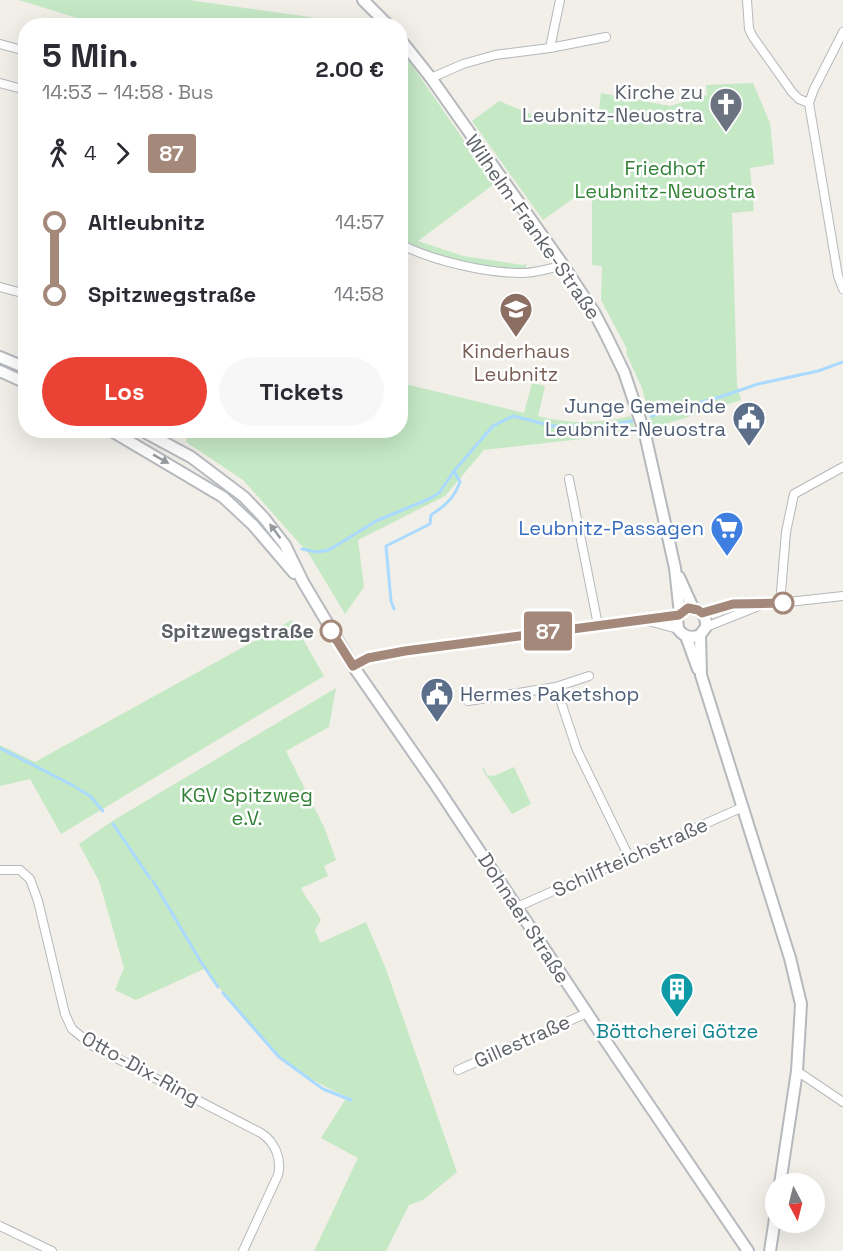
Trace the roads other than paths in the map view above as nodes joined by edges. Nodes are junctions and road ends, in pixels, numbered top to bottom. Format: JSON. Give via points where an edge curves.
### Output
{"nodes":[{"id":1,"x":364,"y":0,"type":"edge"},
{"id":2,"x":560,"y":0,"type":"edge"},
{"id":3,"x":747,"y":0,"type":"edge"},
{"id":4,"x":381,"y":18,"type":"edge"},
{"id":5,"x":843,"y":32,"type":"edge"},
{"id":6,"x":606,"y":36,"type":"dead end"},
{"id":7,"x":0,"y":44,"type":"edge"},
{"id":8,"x":550,"y":48,"type":"junction"},
{"id":9,"x":18,"y":49,"type":"edge"},
{"id":10,"x":408,"y":49,"type":"edge"},
{"id":11,"x":431,"y":78,"type":"junction"},
{"id":12,"x":0,"y":83,"type":"edge"},
{"id":13,"x":18,"y":88,"type":"edge"},
{"id":14,"x":809,"y":103,"type":"junction"},
{"id":15,"x":408,"y":247,"type":"edge"},
{"id":16,"x":562,"y":265,"type":"junction"},
{"id":17,"x":0,"y":287,"type":"edge"},
{"id":18,"x":843,"y":289,"type":"edge"},
{"id":19,"x":18,"y":292,"type":"edge"},
{"id":20,"x":0,"y":357,"type":"edge"},
{"id":21,"x":18,"y":365,"type":"edge"},
{"id":22,"x":0,"y":371,"type":"edge"},
{"id":23,"x":18,"y":379,"type":"edge"},
{"id":24,"x":123,"y":438,"type":"edge"},
{"id":25,"x":156,"y":438,"type":"edge"},
{"id":26,"x":843,"y":467,"type":"edge"},
{"id":27,"x":569,"y":479,"type":"dead end"},
{"id":28,"x":675,"y":568,"type":"junction"},
{"id":29,"x":303,"y":582,"type":"junction"},
{"id":30,"x":843,"y":596,"type":"edge"},
{"id":31,"x":780,"y":604,"type":"junction"},
{"id":32,"x":761,"y":605,"type":"junction"},
{"id":33,"x":698,"y":610,"type":"junction"},
{"id":34,"x":679,"y":614,"type":"junction"},
{"id":35,"x":641,"y":619,"type":"junction"},
{"id":36,"x":598,"y":625,"type":"junction"},
{"id":37,"x":703,"y":631,"type":"junction"},
{"id":38,"x":682,"y":633,"type":"junction"},
{"id":39,"x":353,"y":666,"type":"junction"},
{"id":40,"x":701,"y":675,"type":"junction"},
{"id":41,"x":589,"y":676,"type":"dead end"},
{"id":42,"x":556,"y":687,"type":"junction"},
{"id":43,"x":468,"y":701,"type":"dead end"},
{"id":44,"x":743,"y":807,"type":"junction"},
{"id":45,"x":629,"y":857,"type":"junction"},
{"id":46,"x":0,"y":870,"type":"edge"},
{"id":47,"x":517,"y":907,"type":"junction"},
{"id":48,"x":587,"y":1013,"type":"junction"},
{"id":49,"x":458,"y":1070,"type":"dead end"},
{"id":50,"x":797,"y":1071,"type":"junction"},
{"id":51,"x":843,"y":1102,"type":"edge"},
{"id":52,"x":782,"y":1173,"type":"edge"},
{"id":53,"x":0,"y":1226,"type":"edge"},
{"id":54,"x":773,"y":1233,"type":"edge"},
{"id":55,"x":52,"y":1251,"type":"edge"},
{"id":56,"x":243,"y":1251,"type":"edge"},
{"id":57,"x":748,"y":1251,"type":"edge"},
{"id":58,"x":770,"y":1251,"type":"edge"}],
"edges":[{"from":1,"to":4,"type":"street"},
{"from":2,"to":8,"type":"street"},
{"from":3,"to":14,"type":"street","via":[[753,37],[792,92]]},
{"from":5,"to":14,"type":"street"},
{"from":6,"to":8,"type":"street"},
{"from":7,"to":9,"type":"street"},
{"from":8,"to":11,"type":"street","via":[[495,55]]},
{"from":10,"to":11,"type":"street","name":"Wilhelm-Franke-Straße"},
{"from":11,"to":16,"type":"street","name":"Wilhelm-Franke-Straße"},
{"from":12,"to":13,"type":"street"},
{"from":14,"to":18,"type":"street"},
{"from":15,"to":16,"type":"street","via":[[496,271],[523,273]]},
{"from":16,"to":28,"type":"street","name":"Wilhelm-Franke-Straße","via":[[602,327],[640,414]]},
{"from":17,"to":19,"type":"street"},
{"from":20,"to":21,"type":"street"},
{"from":22,"to":23,"type":"street"},
{"from":24,"to":29,"type":"street","name":"Dohnaer Straße","one_way":true,"via":[[223,497]]},
{"from":29,"to":25,"type":"street","name":"Dohnaer Straße","one_way":true,"via":[[285,545],[244,497],[191,457]]},
{"from":26,"to":31,"type":"street","via":[[794,494],[786,532]]},
{"from":27,"to":36,"type":"street"},
{"from":28,"to":33,"type":"street","name":"Wilhelm-Franke-Straße"},
{"from":28,"to":34,"type":"street","name":"Wilhelm-Franke-Straße"},
{"from":29,"to":39,"type":"street","name":"Dohnaer Straße"},
{"from":30,"to":31,"type":"street"},
{"from":31,"to":32,"type":"street"},
{"from":32,"to":33,"type":"street","via":[[733,604]]},
{"from":32,"to":37,"type":"street"},
{"from":33,"to":34,"type":"street"},
{"from":33,"to":37,"type":"street","via":[[706,622]]},
{"from":34,"to":35,"type":"street"},
{"from":34,"to":38,"type":"street","via":[[677,622]]},
{"from":35,"to":36,"type":"street"},
{"from":35,"to":38,"type":"street"},
{"from":36,"to":39,"type":"street","via":[[405,651],[368,658]]},
{"from":37,"to":38,"type":"street","via":[[695,637]]},
{"from":37,"to":40,"type":"street"},
{"from":38,"to":40,"type":"street"},
{"from":39,"to":47,"type":"street","name":"Dohnaer Straße"},
{"from":40,"to":44,"type":"street"},
{"from":41,"to":42,"type":"street"},
{"from":42,"to":43,"type":"street"},
{"from":42,"to":45,"type":"street","via":[[577,750]]},
{"from":44,"to":45,"type":"street","name":"Schilfteichstraße"},
{"from":44,"to":50,"type":"street","via":[[798,986],[801,1004]]},
{"from":45,"to":47,"type":"street","name":"Schilfteichstraße"},
{"from":46,"to":56,"type":"street","name":"Otto-Dix-Ring","via":[[20,870],[30,879],[63,1009],[72,1029],[93,1046],[268,1137],[280,1166]]},
{"from":47,"to":48,"type":"street","name":"Dohnaer Straße"},
{"from":48,"to":49,"type":"street","name":"Gillestraße"},
{"from":48,"to":57,"type":"street","name":"Dohnaer Straße"},
{"from":50,"to":51,"type":"street"},
{"from":50,"to":52,"type":"street"},
{"from":53,"to":55,"type":"street"},
{"from":54,"to":58,"type":"street"}]}
